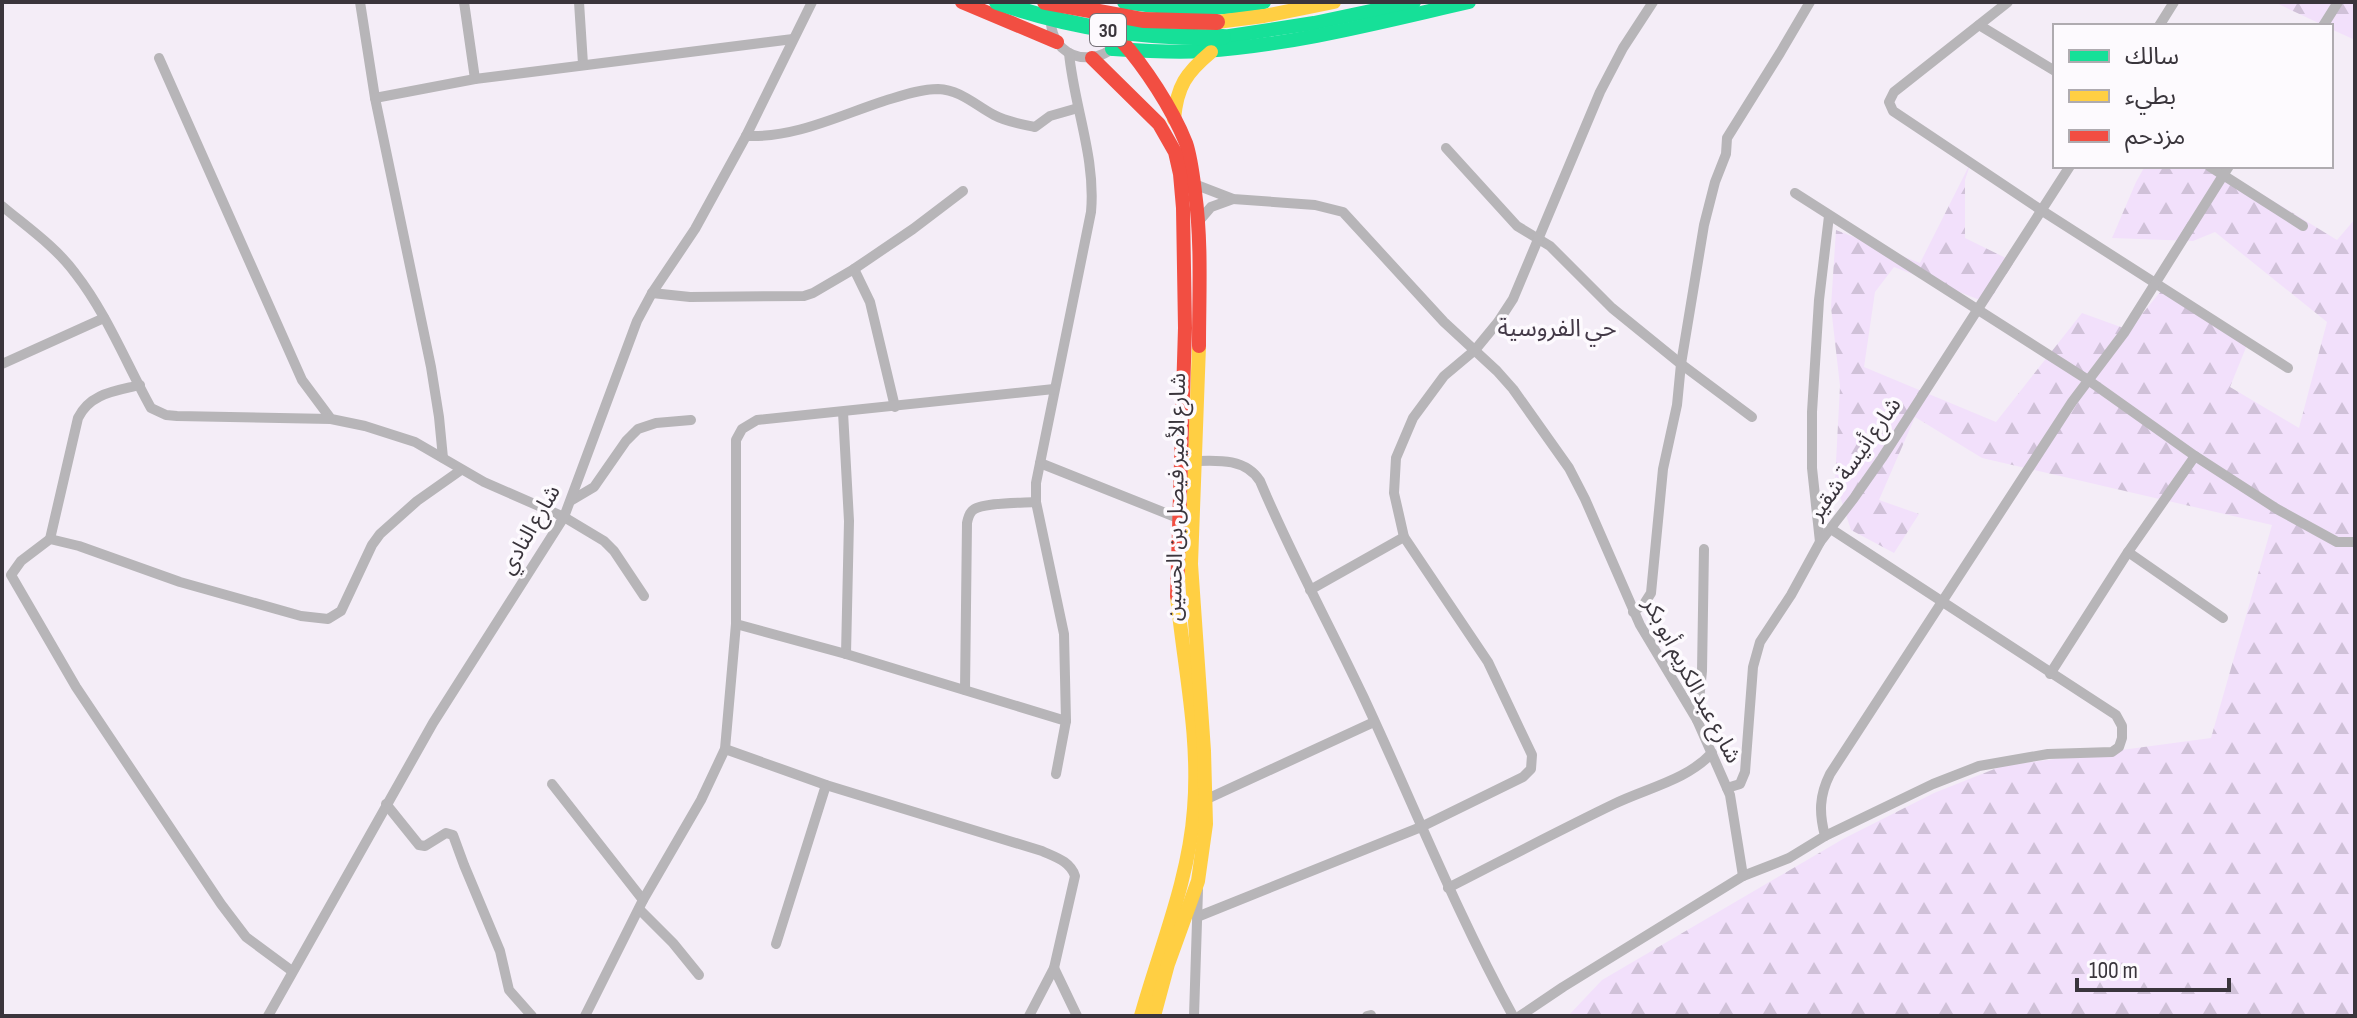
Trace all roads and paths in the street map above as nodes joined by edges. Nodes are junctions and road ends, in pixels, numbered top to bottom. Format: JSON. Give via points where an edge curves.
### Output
{"nodes":[{"id":1,"x":360,"y":2,"type":"edge"},
{"id":2,"x":464,"y":2,"type":"edge"},
{"id":3,"x":579,"y":2,"type":"edge"},
{"id":4,"x":812,"y":2,"type":"edge"},
{"id":5,"x":962,"y":2,"type":"edge"},
{"id":6,"x":997,"y":2,"type":"edge"},
{"id":7,"x":1045,"y":2,"type":"edge"},
{"id":8,"x":1056,"y":2,"type":"edge"},
{"id":9,"x":1122,"y":2,"type":"edge"},
{"id":10,"x":1264,"y":2,"type":"edge"},
{"id":11,"x":1334,"y":2,"type":"edge"},
{"id":12,"x":1414,"y":2,"type":"edge"},
{"id":13,"x":1469,"y":2,"type":"edge"},
{"id":14,"x":1653,"y":2,"type":"edge"},
{"id":15,"x":1810,"y":2,"type":"edge"},
{"id":16,"x":2008,"y":2,"type":"edge"},
{"id":17,"x":2174,"y":2,"type":"edge"},
{"id":18,"x":2338,"y":2,"type":"edge"},
{"id":19,"x":2160,"y":24,"type":"edge"},
{"id":20,"x":2324,"y":24,"type":"edge"},
{"id":21,"x":1979,"y":25,"type":"junction"},
{"id":22,"x":793,"y":39,"type":"junction"},
{"id":23,"x":1121,"y":46,"type":"junction"},
{"id":24,"x":1063,"y":47,"type":"junction"},
{"id":25,"x":1211,"y":52,"type":"junction"},
{"id":26,"x":159,"y":58,"type":"dead end"},
{"id":27,"x":1092,"y":58,"type":"junction"},
{"id":28,"x":583,"y":64,"type":"junction"},
{"id":29,"x":2053,"y":70,"type":"edge"},
{"id":30,"x":475,"y":79,"type":"junction"},
{"id":31,"x":375,"y":98,"type":"junction"},
{"id":32,"x":1078,"y":108,"type":"junction"},
{"id":33,"x":1174,"y":119,"type":"junction"},
{"id":34,"x":746,"y":136,"type":"junction"},
{"id":35,"x":1446,"y":148,"type":"dead end"},
{"id":36,"x":2069,"y":168,"type":"edge"},
{"id":37,"x":2226,"y":170,"type":"edge"},
{"id":38,"x":1194,"y":184,"type":"junction"},
{"id":39,"x":963,"y":191,"type":"dead end"},
{"id":40,"x":1795,"y":193,"type":"dead end"},
{"id":41,"x":1233,"y":199,"type":"junction"},
{"id":42,"x":2,"y":206,"type":"edge"},
{"id":43,"x":2041,"y":210,"type":"junction"},
{"id":44,"x":1829,"y":216,"type":"junction"},
{"id":45,"x":1199,"y":222,"type":"junction"},
{"id":46,"x":2303,"y":226,"type":"dead end"},
{"id":47,"x":1539,"y":239,"type":"junction"},
{"id":48,"x":854,"y":269,"type":"junction"},
{"id":49,"x":2156,"y":283,"type":"junction"},
{"id":50,"x":652,"y":293,"type":"junction"},
{"id":51,"x":1978,"y":309,"type":"junction"},
{"id":52,"x":104,"y":318,"type":"junction"},
{"id":53,"x":1475,"y":350,"type":"junction"},
{"id":54,"x":2,"y":364,"type":"edge"},
{"id":55,"x":1681,"y":364,"type":"junction"},
{"id":56,"x":2288,"y":368,"type":"dead end"},
{"id":57,"x":2088,"y":380,"type":"junction"},
{"id":58,"x":140,"y":385,"type":"junction"},
{"id":59,"x":1054,"y":389,"type":"junction"},
{"id":60,"x":895,"y":407,"type":"junction"},
{"id":61,"x":843,"y":412,"type":"junction"},
{"id":62,"x":1752,"y":417,"type":"dead end"},
{"id":63,"x":331,"y":419,"type":"junction"},
{"id":64,"x":691,"y":420,"type":"dead end"},
{"id":65,"x":2195,"y":456,"type":"junction"},
{"id":66,"x":443,"y":458,"type":"junction"},
{"id":67,"x":1196,"y":461,"type":"junction"},
{"id":68,"x":1040,"y":463,"type":"junction"},
{"id":69,"x":461,"y":470,"type":"junction"},
{"id":70,"x":572,"y":500,"type":"junction"},
{"id":71,"x":1036,"y":502,"type":"junction"},
{"id":72,"x":1818,"y":512,"type":"junction"},
{"id":73,"x":564,"y":517,"type":"junction"},
{"id":74,"x":1840,"y":518,"type":"junction"},
{"id":75,"x":1186,"y":520,"type":"junction"},
{"id":76,"x":1831,"y":529,"type":"junction"},
{"id":77,"x":1404,"y":537,"type":"junction"},
{"id":78,"x":50,"y":539,"type":"junction"},
{"id":79,"x":1820,"y":542,"type":"junction"},
{"id":80,"x":2355,"y":542,"type":"edge"},
{"id":81,"x":1704,"y":549,"type":"dead end"},
{"id":82,"x":2128,"y":552,"type":"junction"},
{"id":83,"x":1310,"y":590,"type":"junction"},
{"id":84,"x":644,"y":596,"type":"dead end"},
{"id":85,"x":1943,"y":603,"type":"junction"},
{"id":86,"x":1633,"y":612,"type":"junction"},
{"id":87,"x":2223,"y":618,"type":"dead end"},
{"id":88,"x":736,"y":624,"type":"junction"},
{"id":89,"x":846,"y":654,"type":"junction"},
{"id":90,"x":2050,"y":674,"type":"junction"},
{"id":91,"x":965,"y":690,"type":"junction"},
{"id":92,"x":1697,"y":720,"type":"junction"},
{"id":93,"x":1066,"y":721,"type":"junction"},
{"id":94,"x":1374,"y":722,"type":"junction"},
{"id":95,"x":725,"y":749,"type":"junction"},
{"id":96,"x":1712,"y":753,"type":"junction"},
{"id":97,"x":1056,"y":774,"type":"dead end"},
{"id":98,"x":552,"y":784,"type":"dead end"},
{"id":99,"x":826,"y":785,"type":"junction"},
{"id":100,"x":1727,"y":788,"type":"junction"},
{"id":101,"x":1207,"y":799,"type":"junction"},
{"id":102,"x":386,"y":804,"type":"junction"},
{"id":103,"x":1421,"y":827,"type":"junction"},
{"id":104,"x":1825,"y":836,"type":"junction"},
{"id":105,"x":1743,"y":876,"type":"junction"},
{"id":106,"x":1198,"y":881,"type":"junction"},
{"id":107,"x":1448,"y":888,"type":"junction"},
{"id":108,"x":641,"y":904,"type":"junction"},
{"id":109,"x":1197,"y":917,"type":"junction"},
{"id":110,"x":776,"y":944,"type":"dead end"},
{"id":111,"x":1054,"y":968,"type":"junction"},
{"id":112,"x":292,"y":971,"type":"junction"},
{"id":113,"x":699,"y":975,"type":"dead end"},
{"id":114,"x":268,"y":1016,"type":"edge"},
{"id":115,"x":532,"y":1016,"type":"edge"},
{"id":116,"x":585,"y":1016,"type":"edge"},
{"id":117,"x":1029,"y":1016,"type":"edge"},
{"id":118,"x":1077,"y":1016,"type":"edge"},
{"id":119,"x":1141,"y":1016,"type":"edge"},
{"id":120,"x":1154,"y":1016,"type":"edge"},
{"id":121,"x":1194,"y":1016,"type":"edge"},
{"id":122,"x":1513,"y":1016,"type":"edge"},
{"id":123,"x":1520,"y":1016,"type":"edge"}],
"edges":[{"from":1,"to":31,"type":"street"},
{"from":2,"to":30,"type":"street"},
{"from":3,"to":28,"type":"street"},
{"from":4,"to":22,"type":"street","name":"شارع النادي"},
{"from":5,"to":24,"type":"street"},
{"from":6,"to":12,"type":"street","number":"30","bridge":true,"via":[[1110,31],[1196,38],[1255,33]]},
{"from":7,"to":11,"type":"street","number":"30","bridge":true,"via":[[1129,18],[1200,23]]},
{"from":8,"to":24,"type":"street","via":[[1053,35]]},
{"from":9,"to":10,"type":"street","via":[[1224,8]]},
{"from":9,"to":23,"type":"street"},
{"from":13,"to":25,"type":"street","via":[[1319,36]]},
{"from":14,"to":47,"type":"street","via":[[1600,92]]},
{"from":15,"to":55,"type":"street","via":[[1727,138],[1704,225]]},
{"from":16,"to":21,"type":"street"},
{"from":17,"to":19,"type":"street"},
{"from":18,"to":20,"type":"street"},
{"from":21,"to":29,"type":"street"},
{"from":21,"to":43,"type":"street","via":[[1894,92],[1889,102],[1903,119]]},
{"from":22,"to":28,"type":"street"},
{"from":22,"to":34,"type":"street","name":"شارع النادي"},
{"from":23,"to":25,"type":"street"},
{"from":23,"to":27,"type":"street"},
{"from":23,"to":33,"type":"street","name":"شارع الأمير فيصل بن الحسين"},
{"from":24,"to":27,"type":"street"},
{"from":24,"to":32,"type":"street"},
{"from":25,"to":33,"type":"street","via":[[1184,76]]},
{"from":26,"to":63,"type":"street","via":[[302,380]]},
{"from":27,"to":75,"type":"street","name":"شارع الأمير فيصل بن الحسين","via":[[1154,116],[1180,169],[1186,284]]},
{"from":28,"to":30,"type":"street"},
{"from":30,"to":31,"type":"street"},
{"from":31,"to":66,"type":"street","via":[[431,367]]},
{"from":32,"to":34,"type":"street","via":[[1035,127],[992,115],[954,92],[927,90],[796,131]]},
{"from":32,"to":59,"type":"street","via":[[1093,195]]},
{"from":33,"to":38,"type":"street","name":"شارع الأمير فيصل بن الحسين","via":[[1186,144]]},
{"from":34,"to":50,"type":"street","name":"شارع النادي","via":[[695,229]]},
{"from":35,"to":47,"type":"street","via":[[1511,220]]},
{"from":36,"to":43,"type":"street","name":"شارع أنيسة شقير"},
{"from":37,"to":46,"type":"street"},
{"from":37,"to":49,"type":"street"},
{"from":38,"to":41,"type":"street","name":"شارع عبد الكريم أبو بكر"},
{"from":38,"to":45,"type":"street","name":"شارع الأمير فيصل بن الحسين"},
{"from":39,"to":48,"type":"street"},
{"from":40,"to":44,"type":"street"},
{"from":41,"to":45,"type":"street","via":[[1211,207]]},
{"from":41,"to":53,"type":"street","name":"شارع عبد الكريم أبو بكر","via":[[1343,212]]},
{"from":42,"to":52,"type":"street","via":[[69,265]]},
{"from":43,"to":49,"type":"street"},
{"from":43,"to":51,"type":"street","name":"شارع أنيسة شقير"},
{"from":44,"to":51,"type":"street"},
{"from":44,"to":72,"type":"street","via":[[1812,412]]},
{"from":45,"to":67,"type":"street","name":"شارع الأمير فيصل بن الحسين"},
{"from":47,"to":53,"type":"street","via":[[1513,299]]},
{"from":47,"to":55,"type":"street","via":[[1596,295]]},
{"from":48,"to":50,"type":"street","via":[[804,296]]},
{"from":48,"to":60,"type":"street","via":[[870,302]]},
{"from":49,"to":56,"type":"street"},
{"from":49,"to":57,"type":"street"},
{"from":50,"to":70,"type":"street","name":"شارع النادي"},
{"from":51,"to":57,"type":"street"},
{"from":51,"to":74,"type":"street","name":"شارع أنيسة شقير"},
{"from":52,"to":54,"type":"street"},
{"from":52,"to":58,"type":"street"},
{"from":53,"to":77,"type":"street","via":[[1444,376],[1404,435],[1394,473]]},
{"from":53,"to":86,"type":"street","name":"شارع عبد الكريم أبو بكر","via":[[1513,389],[1569,468]]},
{"from":55,"to":62,"type":"street"},
{"from":55,"to":86,"type":"street","via":[[1660,489],[1651,593]]},
{"from":57,"to":65,"type":"street"},
{"from":57,"to":85,"type":"street"},
{"from":58,"to":63,"type":"street","via":[[151,408],[166,415]]},
{"from":58,"to":78,"type":"street","via":[[85,406]]},
{"from":59,"to":60,"type":"street"},
{"from":59,"to":68,"type":"street"},
{"from":60,"to":61,"type":"street"},
{"from":61,"to":88,"type":"street","via":[[757,420],[738,435]]},
{"from":61,"to":89,"type":"street","via":[[849,521]]},
{"from":63,"to":66,"type":"street","via":[[396,435]]},
{"from":64,"to":70,"type":"street","via":[[638,429],[594,487]]},
{"from":65,"to":80,"type":"street","via":[[2337,542]]},
{"from":65,"to":82,"type":"street"},
{"from":66,"to":69,"type":"street"},
{"from":67,"to":75,"type":"street","name":"شارع الأمير فيصل بن الحسين"},
{"from":67,"to":83,"type":"street","via":[[1233,462],[1252,471]]},
{"from":68,"to":71,"type":"street"},
{"from":68,"to":75,"type":"street"},
{"from":69,"to":73,"type":"street"},
{"from":69,"to":78,"type":"street","via":[[380,534],[341,611],[328,619],[193,586]]},
{"from":70,"to":73,"type":"street","name":"شارع النادي"},
{"from":71,"to":91,"type":"street","via":[[984,506],[969,513]]},
{"from":71,"to":93,"type":"street","via":[[1062,622]]},
{"from":72,"to":74,"type":"street"},
{"from":72,"to":79,"type":"street"},
{"from":73,"to":84,"type":"street","via":[[604,541]]},
{"from":73,"to":102,"type":"street","name":"شارع النادي"},
{"from":74,"to":76,"type":"street","name":"شارع أنيسة شقير"},
{"from":75,"to":101,"type":"street","name":"شارع الأمير فيصل بن الحسين"},
{"from":75,"to":119,"type":"street","name":"شارع الأمير فيصل بن الحسين","via":[[1177,591],[1195,810],[1185,868]]},
{"from":76,"to":79,"type":"street","name":"شارع أنيسة شقير"},
{"from":76,"to":85,"type":"street"},
{"from":77,"to":83,"type":"street"},
{"from":77,"to":103,"type":"street","via":[[1488,662],[1533,763],[1523,777]]},
{"from":78,"to":112,"type":"street","via":[[16,567],[14,582],[76,687],[221,904],[246,937]]},
{"from":79,"to":100,"type":"street","name":"شارع أنيسة شقير","via":[[1760,642],[1753,667],[1745,772],[1740,784]]},
{"from":81,"to":92,"type":"street"},
{"from":82,"to":87,"type":"street"},
{"from":82,"to":90,"type":"street"},
{"from":83,"to":94,"type":"street"},
{"from":85,"to":90,"type":"street"},
{"from":85,"to":104,"type":"street","via":[[1830,774],[1821,800]]},
{"from":86,"to":92,"type":"street","name":"شارع عبد الكريم أبو بكر"},
{"from":88,"to":89,"type":"street"},
{"from":88,"to":95,"type":"street"},
{"from":89,"to":91,"type":"street"},
{"from":90,"to":104,"type":"street","via":[[2119,718],[2122,738],[2116,751],[2048,754],[1979,766]]},
{"from":91,"to":93,"type":"street"},
{"from":92,"to":96,"type":"street","name":"شارع عبد الكريم أبو بكر"},
{"from":93,"to":97,"type":"street"},
{"from":94,"to":101,"type":"street"},
{"from":94,"to":103,"type":"street"},
{"from":95,"to":99,"type":"street"},
{"from":95,"to":108,"type":"street"},
{"from":96,"to":100,"type":"street","name":"شارع عبد الكريم أبو بكر"},
{"from":96,"to":107,"type":"street","via":[[1689,771]]},
{"from":98,"to":108,"type":"street"},
{"from":99,"to":110,"type":"street"},
{"from":99,"to":111,"type":"street","via":[[1065,862],[1075,876]]},
{"from":100,"to":105,"type":"street","name":"شارع عبد الكريم أبو بكر"},
{"from":101,"to":106,"type":"street","name":"شارع الأمير فيصل بن الحسين"},
{"from":102,"to":112,"type":"street","name":"شارع النادي"},
{"from":102,"to":115,"type":"street","via":[[419,845],[453,835],[500,951],[509,990]]},
{"from":103,"to":107,"type":"street"},
{"from":103,"to":109,"type":"street"},
{"from":104,"to":105,"type":"street"},
{"from":105,"to":123,"type":"street"},
{"from":106,"to":109,"type":"street"},
{"from":106,"to":120,"type":"street","name":"شارع الأمير فيصل بن الحسين"},
{"from":107,"to":122,"type":"street"},
{"from":108,"to":113,"type":"street"},
{"from":108,"to":116,"type":"street"},
{"from":109,"to":121,"type":"street"},
{"from":111,"to":117,"type":"street"},
{"from":111,"to":118,"type":"street"},
{"from":112,"to":114,"type":"street","name":"شارع النادي"}]}
